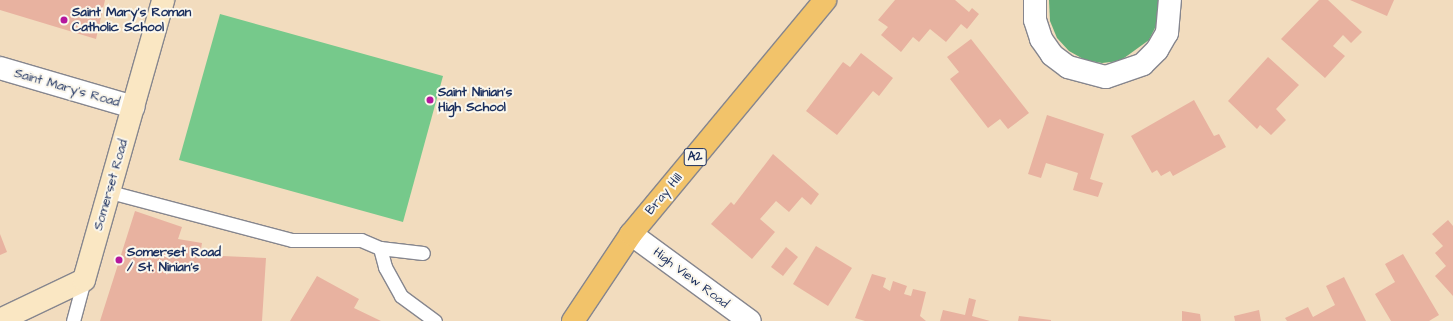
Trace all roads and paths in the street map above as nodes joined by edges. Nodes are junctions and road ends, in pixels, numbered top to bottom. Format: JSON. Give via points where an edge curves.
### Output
{"nodes":[{"id":1,"x":163,"y":0,"type":"edge"},
{"id":2,"x":825,"y":0,"type":"edge"},
{"id":3,"x":1035,"y":0,"type":"edge"},
{"id":4,"x":1170,"y":0,"type":"edge"},
{"id":5,"x":0,"y":68,"type":"edge"},
{"id":6,"x":133,"y":107,"type":"junction"},
{"id":7,"x":110,"y":192,"type":"junction"},
{"id":8,"x":631,"y":234,"type":"junction"},
{"id":9,"x":380,"y":248,"type":"junction"},
{"id":10,"x":423,"y":253,"type":"dead end"},
{"id":11,"x":84,"y":280,"type":"junction"},
{"id":12,"x":0,"y":320,"type":"edge"},
{"id":13,"x":73,"y":321,"type":"edge"},
{"id":14,"x":435,"y":321,"type":"edge"},
{"id":15,"x":573,"y":321,"type":"edge"},
{"id":16,"x":750,"y":321,"type":"edge"}],
"edges":[{"from":1,"to":6,"type":"main road","name":"Somerset Road"},
{"from":2,"to":8,"type":"highway","name":"Bray Hill","number":"A2"},
{"from":3,"to":4,"type":"street","via":[[1035,20],[1041,39],[1052,55],[1068,67],[1106,77],[1143,64],[1157,50],[1167,33]]},
{"from":5,"to":6,"type":"street","name":"Saint Mary's Road"},
{"from":6,"to":7,"type":"main road","name":"Somerset Road"},
{"from":7,"to":9,"type":"lane","via":[[292,240],[361,240]]},
{"from":7,"to":11,"type":"main road","name":"Somerset Road"},
{"from":8,"to":15,"type":"highway","name":"Bray Hill","number":"A2"},
{"from":8,"to":16,"type":"street","name":"High View Road"},
{"from":9,"to":10,"type":"lane"},
{"from":9,"to":14,"type":"lane","via":[[385,267],[401,296]]},
{"from":11,"to":12,"type":"main road"},
{"from":11,"to":13,"type":"lane"}]}
